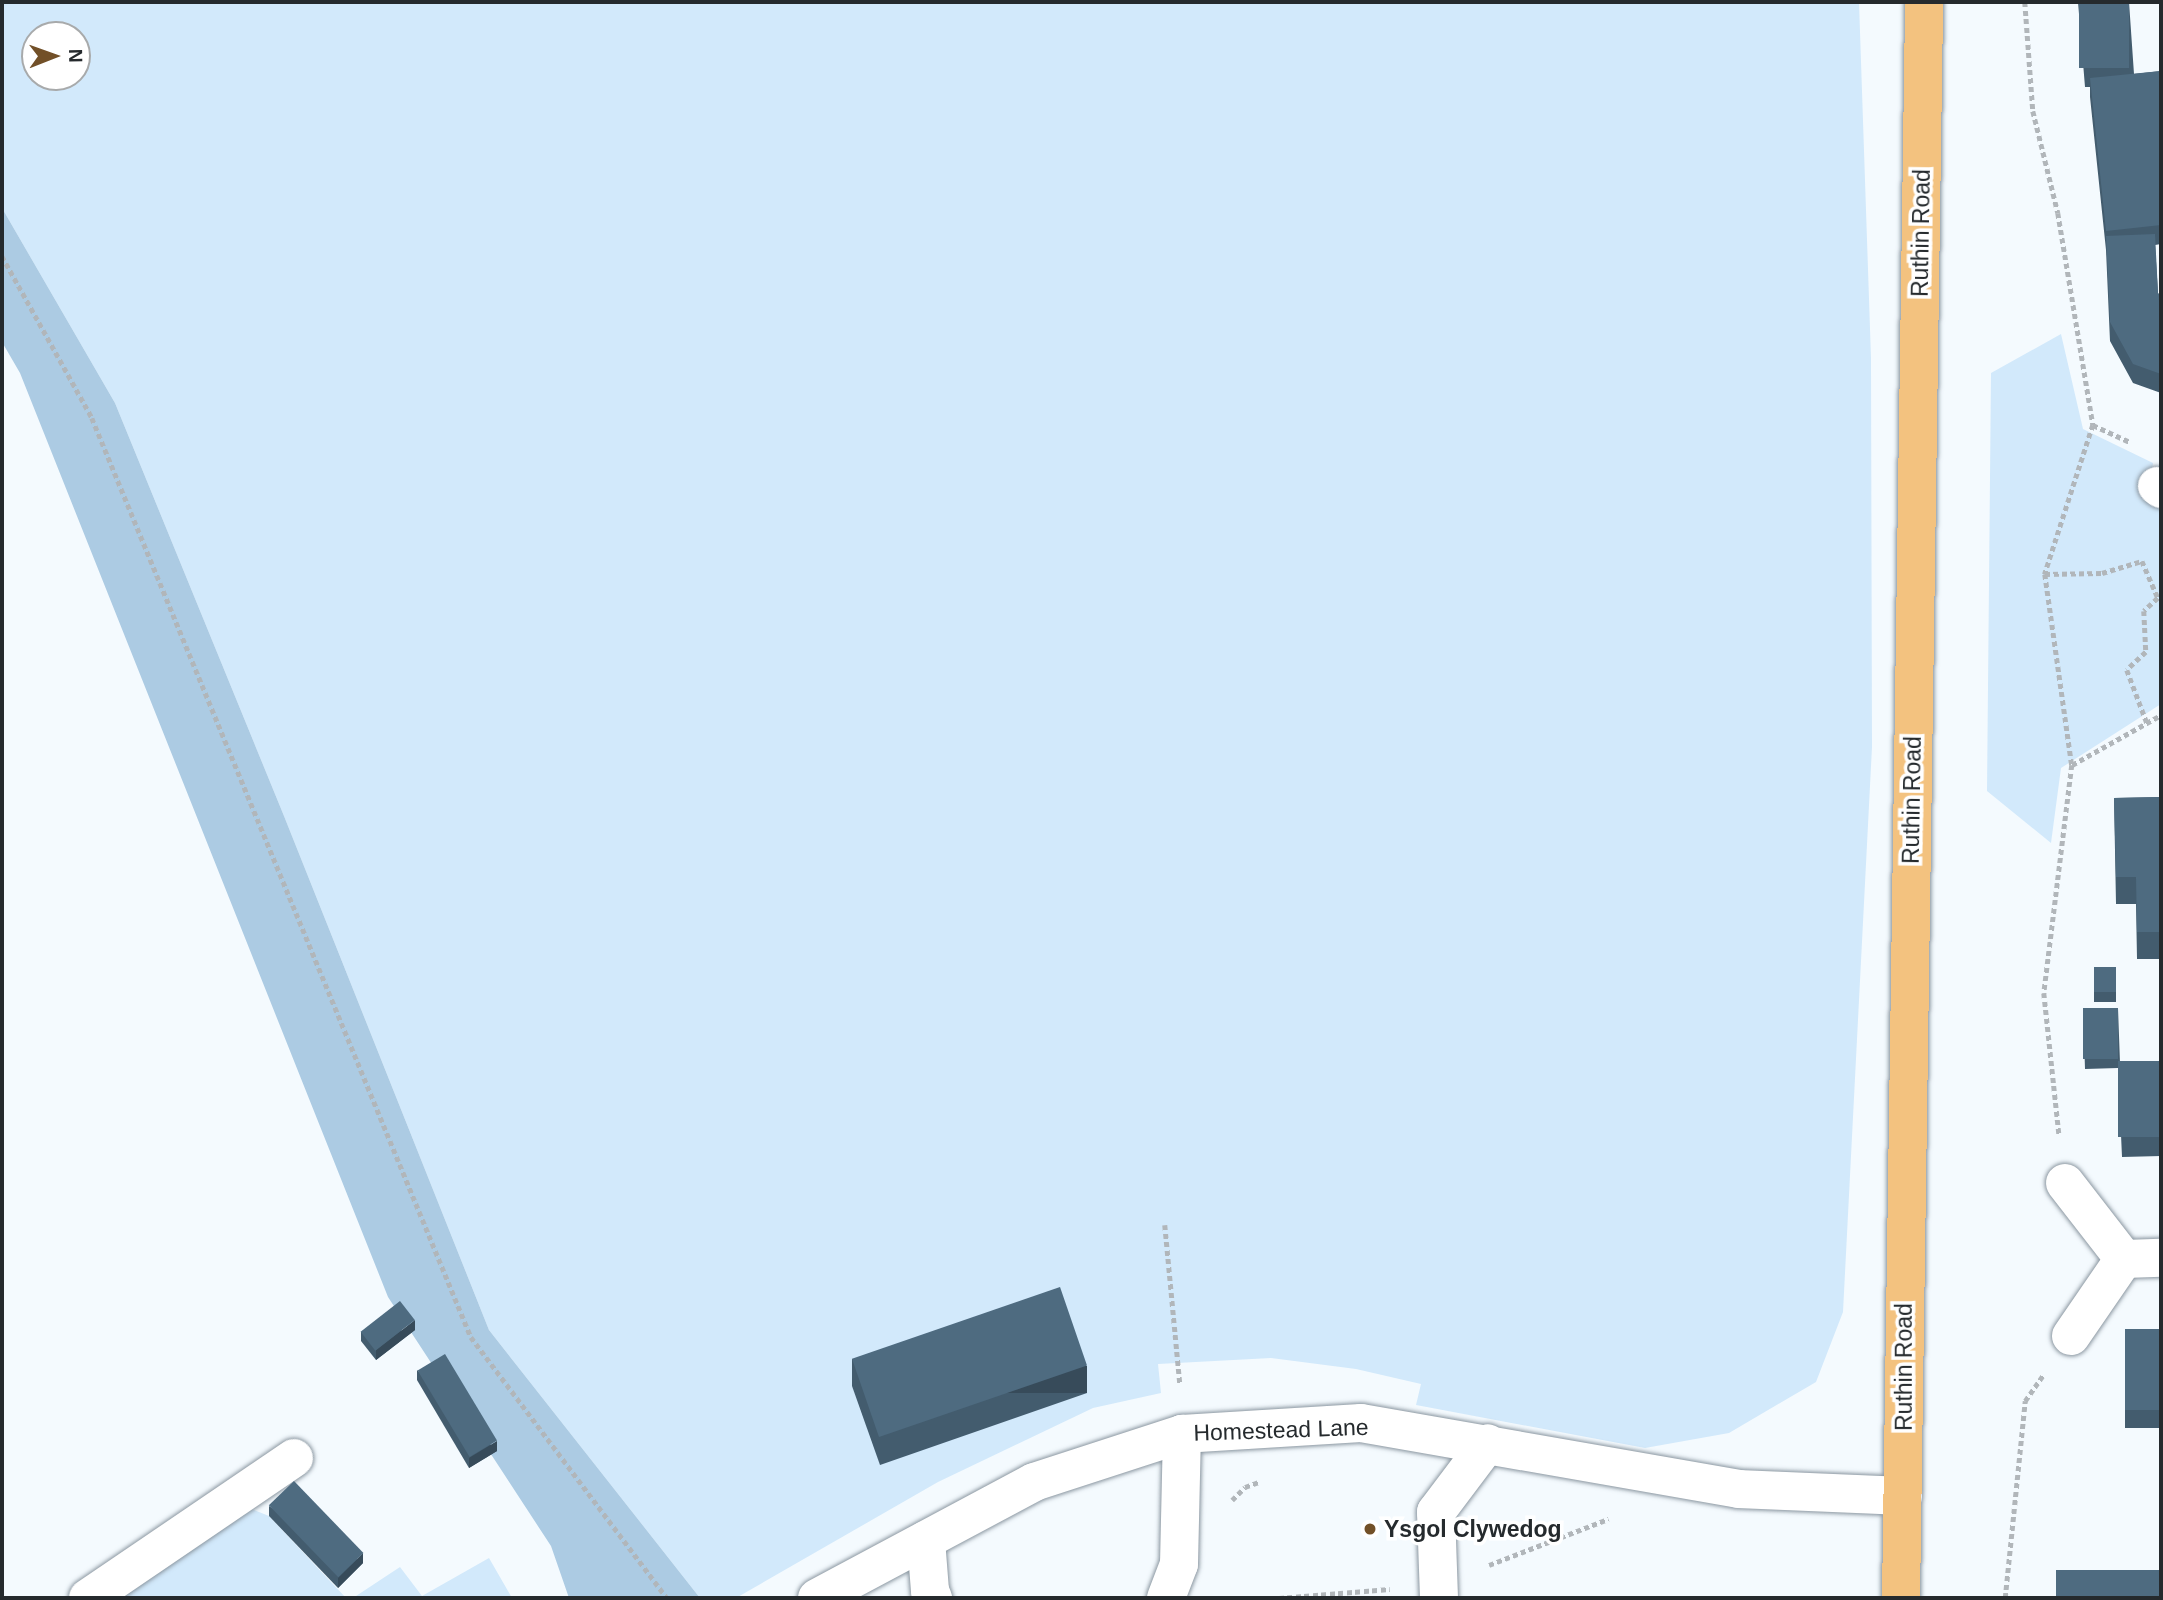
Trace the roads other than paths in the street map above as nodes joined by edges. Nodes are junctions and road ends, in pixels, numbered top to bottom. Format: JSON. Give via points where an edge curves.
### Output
{"nodes":[{"id":1,"x":1924,"y":2,"type":"edge"},
{"id":2,"x":2065,"y":1183,"type":"road end"},
{"id":3,"x":2161,"y":1258,"type":"edge"},
{"id":4,"x":2124,"y":1259,"type":"junction"},
{"id":5,"x":2071,"y":1336,"type":"road end"},
{"id":6,"x":1182,"y":1434,"type":"junction"},
{"id":7,"x":1488,"y":1443,"type":"junction"},
{"id":8,"x":294,"y":1458,"type":"dead end"},
{"id":9,"x":1903,"y":1496,"type":"junction"},
{"id":10,"x":926,"y":1540,"type":"junction"},
{"id":11,"x":1438,"y":1592,"type":"edge"},
{"id":12,"x":88,"y":1598,"type":"edge"},
{"id":13,"x":817,"y":1598,"type":"edge"},
{"id":14,"x":933,"y":1598,"type":"edge"},
{"id":15,"x":1166,"y":1598,"type":"edge"},
{"id":16,"x":1901,"y":1598,"type":"edge"}],
"edges":[{"from":1,"to":9,"type":"main road","name":"Ruthin Road"},
{"from":2,"to":4,"type":"street"},
{"from":3,"to":4,"type":"street"},
{"from":4,"to":5,"type":"street"},
{"from":6,"to":7,"type":"street","name":"Homestead Lane","via":[[1361,1423]]},
{"from":6,"to":10,"type":"street","name":"Homestead Lane","via":[[1034,1482]]},
{"from":6,"to":15,"type":"street","via":[[1179,1564]]},
{"from":7,"to":9,"type":"street","name":"Homestead Lane","via":[[1739,1489]]},
{"from":7,"to":11,"type":"street","via":[[1436,1512]]},
{"from":8,"to":12,"type":"street"},
{"from":9,"to":16,"type":"main road","name":"Ruthin Road"},
{"from":10,"to":13,"type":"street","name":"Homestead Lane"},
{"from":10,"to":14,"type":"street"}]}
